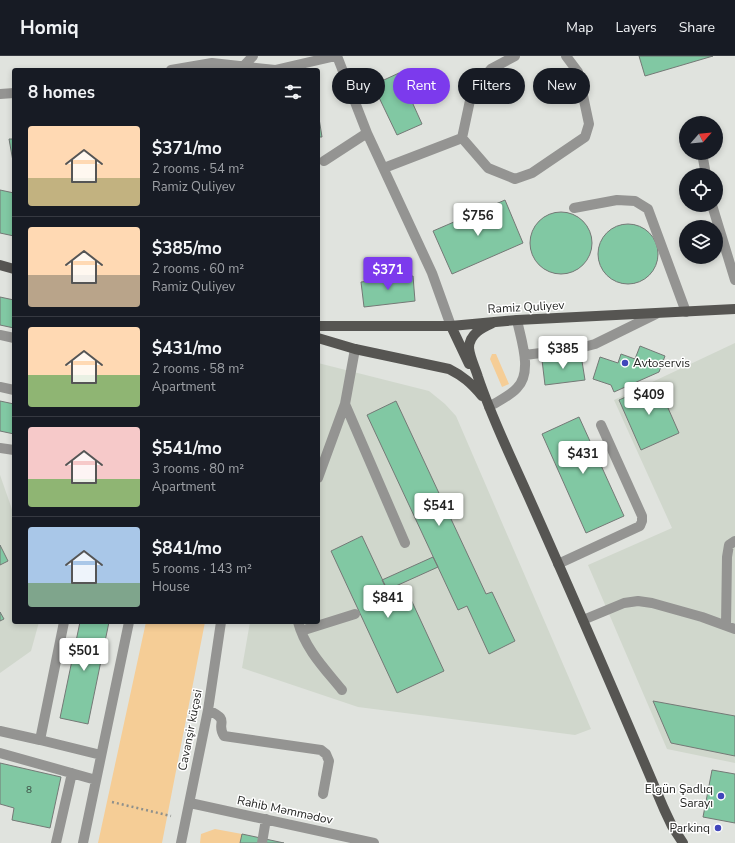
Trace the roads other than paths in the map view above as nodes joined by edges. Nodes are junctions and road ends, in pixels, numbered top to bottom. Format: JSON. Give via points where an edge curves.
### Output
{"nodes":[{"id":1,"x":253,"y":56,"type":"edge"},
{"id":2,"x":336,"y":56,"type":"edge"},
{"id":3,"x":515,"y":56,"type":"edge"},
{"id":4,"x":566,"y":56,"type":"edge"},
{"id":5,"x":211,"y":59,"type":"edge"},
{"id":6,"x":178,"y":68,"type":"edge"},
{"id":7,"x":242,"y":68,"type":"edge"},
{"id":8,"x":284,"y":68,"type":"edge"},
{"id":9,"x":12,"y":92,"type":"edge"},
{"id":10,"x":0,"y":94,"type":"edge"},
{"id":11,"x":367,"y":133,"type":"junction"},
{"id":12,"x":462,"y":138,"type":"junction"},
{"id":13,"x":324,"y":161,"type":"dead end"},
{"id":14,"x":384,"y":168,"type":"junction"},
{"id":15,"x":574,"y":208,"type":"dead end"},
{"id":16,"x":714,"y":212,"type":"edge"},
{"id":17,"x":0,"y":265,"type":"edge"},
{"id":18,"x":12,"y":268,"type":"edge"},
{"id":19,"x":735,"y":280,"type":"edge"},
{"id":20,"x":735,"y":309,"type":"edge"},
{"id":21,"x":686,"y":312,"type":"junction"},
{"id":22,"x":656,"y":314,"type":"junction"},
{"id":23,"x":517,"y":320,"type":"junction"},
{"id":24,"x":495,"y":322,"type":"junction"},
{"id":25,"x":320,"y":326,"type":"edge"},
{"id":26,"x":451,"y":326,"type":"junction"},
{"id":27,"x":0,"y":335,"type":"edge"},
{"id":28,"x":12,"y":338,"type":"edge"},
{"id":29,"x":320,"y":339,"type":"edge"},
{"id":30,"x":355,"y":349,"type":"junction"},
{"id":31,"x":525,"y":355,"type":"junction"},
{"id":32,"x":0,"y":387,"type":"edge"},
{"id":33,"x":12,"y":390,"type":"edge"},
{"id":34,"x":487,"y":403,"type":"junction"},
{"id":35,"x":345,"y":404,"type":"junction"},
{"id":36,"x":601,"y":425,"type":"dead end"},
{"id":37,"x":0,"y":448,"type":"edge"},
{"id":38,"x":12,"y":450,"type":"edge"},
{"id":39,"x":320,"y":473,"type":"edge"},
{"id":40,"x":735,"y":541,"type":"edge"},
{"id":41,"x":405,"y":543,"type":"dead end"},
{"id":42,"x":558,"y":564,"type":"junction"},
{"id":43,"x":355,"y":614,"type":"dead end"},
{"id":44,"x":583,"y":620,"type":"junction"},
{"id":45,"x":320,"y":622,"type":"edge"},
{"id":46,"x":64,"y":624,"type":"edge"},
{"id":47,"x":129,"y":624,"type":"edge"},
{"id":48,"x":222,"y":624,"type":"edge"},
{"id":49,"x":312,"y":624,"type":"edge"},
{"id":50,"x":299,"y":627,"type":"edge"},
{"id":51,"x":730,"y":627,"type":"edge"},
{"id":52,"x":342,"y":690,"type":"dead end"},
{"id":53,"x":208,"y":710,"type":"junction"},
{"id":54,"x":0,"y":731,"type":"edge"},
{"id":55,"x":40,"y":740,"type":"junction"},
{"id":56,"x":0,"y":753,"type":"edge"},
{"id":57,"x":101,"y":755,"type":"junction"},
{"id":58,"x":72,"y":773,"type":"junction"},
{"id":59,"x":96,"y":780,"type":"junction"},
{"id":60,"x":323,"y":794,"type":"dead end"},
{"id":61,"x":190,"y":802,"type":"junction"},
{"id":62,"x":664,"y":809,"type":"junction"},
{"id":63,"x":266,"y":819,"type":"junction"},
{"id":64,"x":56,"y":843,"type":"edge"},
{"id":65,"x":83,"y":843,"type":"edge"},
{"id":66,"x":181,"y":843,"type":"edge"},
{"id":67,"x":262,"y":843,"type":"edge"},
{"id":68,"x":374,"y":843,"type":"edge"},
{"id":69,"x":677,"y":843,"type":"edge"},
{"id":70,"x":683,"y":843,"type":"edge"}],
"edges":[{"from":1,"to":7,"type":"street"},
{"from":2,"to":8,"type":"street"},
{"from":2,"to":11,"type":"street"},
{"from":3,"to":12,"type":"street","via":[[491,69],[472,91]]},
{"from":4,"to":12,"type":"street","via":[[578,72],[589,124],[585,137],[532,174],[515,179],[488,168]]},
{"from":5,"to":6,"type":"street"},
{"from":5,"to":7,"type":"street"},
{"from":9,"to":10,"type":"street"},
{"from":11,"to":13,"type":"street"},
{"from":11,"to":14,"type":"street"},
{"from":12,"to":14,"type":"street"},
{"from":14,"to":26,"type":"street","via":[[432,273]]},
{"from":15,"to":21,"type":"street","via":[[617,200],[635,201],[648,209]]},
{"from":16,"to":19,"type":"street"},
{"from":17,"to":18,"type":"main road"},
{"from":20,"to":21,"type":"main road","name":"Ramiz Quliyev"},
{"from":21,"to":22,"type":"main road","name":"Ramiz Quliyev"},
{"from":22,"to":23,"type":"main road","name":"Ramiz Quliyev"},
{"from":22,"to":31,"type":"street","via":[[595,344]]},
{"from":23,"to":24,"type":"main road","name":"Ramiz Quliyev"},
{"from":23,"to":31,"type":"street"},
{"from":24,"to":26,"type":"main road","name":"Ramiz Quliyev"},
{"from":24,"to":34,"type":"main road","via":[[475,333],[469,347]]},
{"from":25,"to":26,"type":"main road","name":"Ramiz Quliyev"},
{"from":26,"to":34,"type":"main road"},
{"from":27,"to":28,"type":"street"},
{"from":29,"to":30,"type":"main road"},
{"from":30,"to":34,"type":"main road","via":[[448,369],[471,383]]},
{"from":30,"to":35,"type":"street"},
{"from":31,"to":34,"type":"street","via":[[524,379],[517,389]]},
{"from":32,"to":33,"type":"street"},
{"from":34,"to":42,"type":"main road"},
{"from":35,"to":39,"type":"street"},
{"from":35,"to":41,"type":"street"},
{"from":36,"to":42,"type":"street","via":[[642,521],[640,526]]},
{"from":37,"to":38,"type":"street"},
{"from":40,"to":51,"type":"street","via":[[729,545],[727,557]]},
{"from":42,"to":44,"type":"main road"},
{"from":43,"to":45,"type":"street"},
{"from":44,"to":51,"type":"street","via":[[624,603],[638,601],[702,617]]},
{"from":44,"to":62,"type":"main road"},
{"from":46,"to":55,"type":"street"},
{"from":47,"to":57,"type":"street"},
{"from":48,"to":53,"type":"street","name":"Cavanşir küçəsi"},
{"from":49,"to":50,"type":"street"},
{"from":50,"to":52,"type":"street","via":[[313,654]]},
{"from":53,"to":60,"type":"street","via":[[220,715],[224,736],[321,750],[329,761]]},
{"from":53,"to":61,"type":"street","name":"Cavanşir küçəsi"},
{"from":54,"to":55,"type":"street"},
{"from":55,"to":57,"type":"street"},
{"from":56,"to":58,"type":"street"},
{"from":57,"to":59,"type":"street"},
{"from":58,"to":59,"type":"street"},
{"from":58,"to":64,"type":"street"},
{"from":59,"to":65,"type":"street"},
{"from":61,"to":63,"type":"street","name":"Rahib Məmmədov"},
{"from":61,"to":66,"type":"street","name":"Cavanşir küçəsi"},
{"from":62,"to":69,"type":"street"},
{"from":62,"to":70,"type":"main road"},
{"from":63,"to":67,"type":"street"},
{"from":63,"to":68,"type":"street","name":"Rahib Məmmədov"}]}
